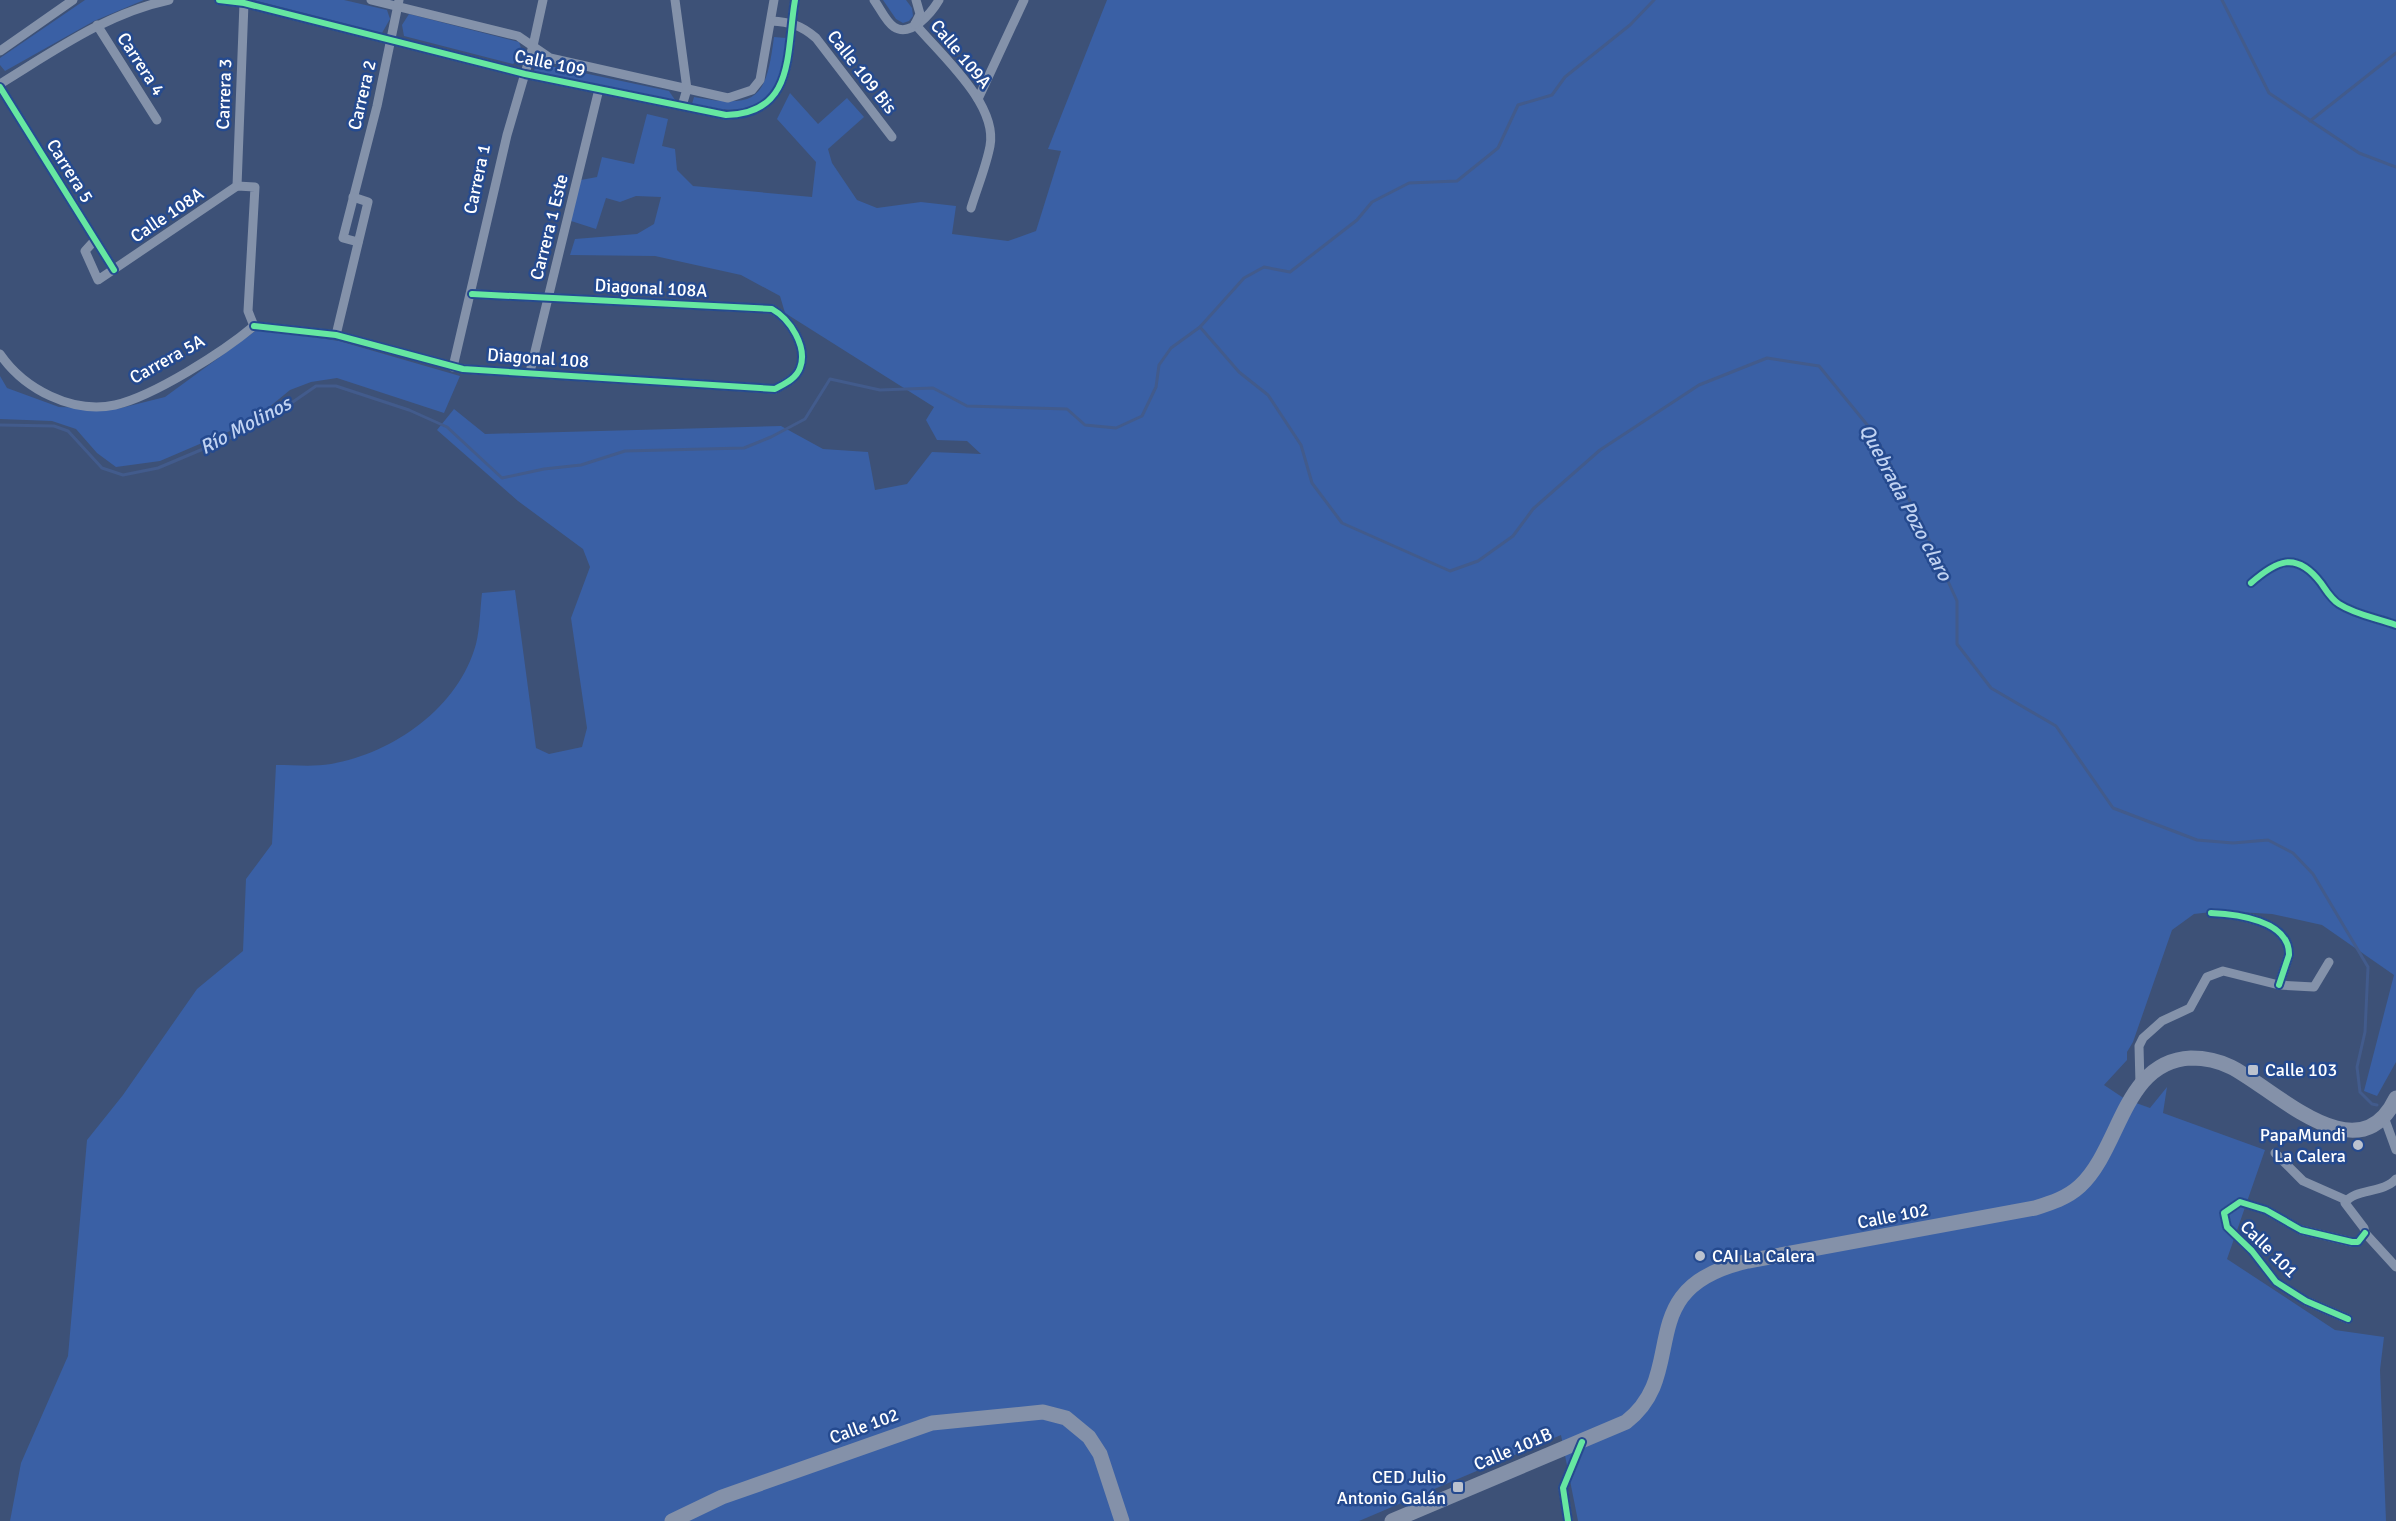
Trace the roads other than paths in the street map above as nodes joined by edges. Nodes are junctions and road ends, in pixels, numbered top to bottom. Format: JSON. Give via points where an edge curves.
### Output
{"nodes":[{"id":1,"x":73,"y":0,"type":"edge"},
{"id":2,"x":170,"y":0,"type":"edge"},
{"id":3,"x":219,"y":0,"type":"edge"},
{"id":4,"x":371,"y":0,"type":"edge"},
{"id":5,"x":543,"y":0,"type":"edge"},
{"id":6,"x":675,"y":0,"type":"edge"},
{"id":7,"x":774,"y":0,"type":"edge"},
{"id":8,"x":795,"y":0,"type":"edge"},
{"id":9,"x":874,"y":0,"type":"edge"},
{"id":10,"x":916,"y":0,"type":"edge"},
{"id":11,"x":939,"y":0,"type":"edge"},
{"id":12,"x":1024,"y":0,"type":"edge"},
{"id":13,"x":244,"y":3,"type":"junction"},
{"id":14,"x":399,"y":3,"type":"edge"},
{"id":15,"x":771,"y":21,"type":"junction"},
{"id":16,"x":791,"y":22,"type":"junction"},
{"id":17,"x":915,"y":24,"type":"junction"},
{"id":18,"x":97,"y":25,"type":"junction"},
{"id":19,"x":391,"y":41,"type":"junction"},
{"id":20,"x":533,"y":46,"type":"junction"},
{"id":21,"x":0,"y":51,"type":"edge"},
{"id":22,"x":525,"y":74,"type":"junction"},
{"id":23,"x":0,"y":85,"type":"edge"},
{"id":24,"x":599,"y":89,"type":"junction"},
{"id":25,"x":687,"y":89,"type":"junction"},
{"id":26,"x":978,"y":99,"type":"junction"},
{"id":27,"x":682,"y":106,"type":"junction"},
{"id":28,"x":157,"y":120,"type":"dead end"},
{"id":29,"x":892,"y":137,"type":"dead end"},
{"id":30,"x":237,"y":186,"type":"junction"},
{"id":31,"x":353,"y":197,"type":"junction"},
{"id":32,"x":971,"y":208,"type":"dead end"},
{"id":33,"x":95,"y":240,"type":"junction"},
{"id":34,"x":358,"y":242,"type":"junction"},
{"id":35,"x":114,"y":270,"type":"junction"},
{"id":36,"x":472,"y":294,"type":"junction"},
{"id":37,"x":549,"y":296,"type":"junction"},
{"id":38,"x":254,"y":326,"type":"junction"},
{"id":39,"x":336,"y":335,"type":"junction"},
{"id":40,"x":802,"y":353,"type":"joint"},
{"id":41,"x":0,"y":354,"type":"edge"},
{"id":42,"x":453,"y":367,"type":"junction"},
{"id":43,"x":530,"y":372,"type":"junction"},
{"id":44,"x":2251,"y":583,"type":"dead end"},
{"id":45,"x":2396,"y":625,"type":"edge"},
{"id":46,"x":2211,"y":913,"type":"dead end"},
{"id":47,"x":2329,"y":962,"type":"dead end"},
{"id":48,"x":2279,"y":985,"type":"junction"},
{"id":49,"x":2140,"y":1084,"type":"junction"},
{"id":50,"x":2396,"y":1098,"type":"edge"},
{"id":51,"x":2384,"y":1117,"type":"junction"},
{"id":52,"x":2396,"y":1150,"type":"edge"},
{"id":53,"x":2275,"y":1153,"type":"dead end"},
{"id":54,"x":2396,"y":1179,"type":"edge"},
{"id":55,"x":2346,"y":1200,"type":"junction"},
{"id":56,"x":2365,"y":1233,"type":"junction"},
{"id":57,"x":2396,"y":1267,"type":"edge"},
{"id":58,"x":1695,"y":1284,"type":"joint"},
{"id":59,"x":2348,"y":1319,"type":"dead end"},
{"id":60,"x":1582,"y":1442,"type":"junction"},
{"id":61,"x":672,"y":1521,"type":"edge"},
{"id":62,"x":1122,"y":1521,"type":"edge"},
{"id":63,"x":1392,"y":1521,"type":"edge"},
{"id":64,"x":1568,"y":1521,"type":"edge"}],
"edges":[{"from":1,"to":21,"type":"street"},
{"from":2,"to":18,"type":"street","via":[[143,6]]},
{"from":3,"to":13,"type":"street","name":"Calle 109"},
{"from":4,"to":14,"type":"street","name":"Calle 109"},
{"from":5,"to":20,"type":"street","name":"Carrera 1"},
{"from":6,"to":25,"type":"street"},
{"from":7,"to":15,"type":"street","name":"Calle 109"},
{"from":8,"to":16,"type":"street","name":"Calle 109"},
{"from":9,"to":17,"type":"street","name":"Calle 109A","via":[[893,26],[908,28]]},
{"from":10,"to":17,"type":"street","name":"Calle 109A","via":[[920,14]]},
{"from":11,"to":17,"type":"street","via":[[927,17]]},
{"from":12,"to":26,"type":"street"},
{"from":13,"to":19,"type":"street","name":"Calle 109"},
{"from":13,"to":30,"type":"street","name":"Carrera 3"},
{"from":14,"to":19,"type":"street","name":"Carrera 2"},
{"from":14,"to":20,"type":"street","name":"Calle 109","via":[[518,36]]},
{"from":15,"to":16,"type":"street","name":"Calle 109 Bis"},
{"from":15,"to":25,"type":"street","name":"Calle 109","via":[[763,70],[752,90],[728,98]]},
{"from":16,"to":27,"type":"street","name":"Calle 109","via":[[784,78],[775,95],[762,107],[746,115],[726,115]]},
{"from":16,"to":29,"type":"street","name":"Calle 109 Bis","via":[[816,38]]},
{"from":17,"to":26,"type":"street","name":"Calle 109A"},
{"from":18,"to":23,"type":"street"},
{"from":18,"to":28,"type":"street","name":"Carrera 4"},
{"from":19,"to":22,"type":"street","name":"Calle 109"},
{"from":19,"to":31,"type":"street","name":"Carrera 2"},
{"from":20,"to":22,"type":"street","name":"Carrera 1"},
{"from":20,"to":25,"type":"street","name":"Calle 109","via":[[550,58]]},
{"from":22,"to":24,"type":"street","name":"Calle 109"},
{"from":22,"to":36,"type":"street","name":"Carrera 1","via":[[507,135]]},
{"from":23,"to":33,"type":"street","name":"Carrera 5"},
{"from":24,"to":27,"type":"street","name":"Calle 109"},
{"from":24,"to":37,"type":"street","name":"Carrera 1 Este"},
{"from":25,"to":27,"type":"street"},
{"from":26,"to":32,"type":"street","name":"Calle 109A","via":[[988,119],[990,140]]},
{"from":30,"to":35,"type":"street","name":"Calle 108A"},
{"from":30,"to":38,"type":"street","via":[[255,187],[248,311]]},
{"from":31,"to":34,"type":"street","via":[[368,202]]},
{"from":31,"to":34,"type":"street","name":"Carrera 2","via":[[343,238]]},
{"from":33,"to":35,"type":"street","name":"Carrera 5"},
{"from":33,"to":35,"type":"street","name":"Calle 108A","via":[[85,251],[98,280]]},
{"from":34,"to":39,"type":"street"},
{"from":36,"to":37,"type":"street","name":"Diagonal 108A"},
{"from":36,"to":42,"type":"street","name":"Carrera 1"},
{"from":37,"to":40,"type":"street","name":"Diagonal 108A","via":[[772,309],[787,322]]},
{"from":37,"to":43,"type":"street","name":"Carrera 1 Este"},
{"from":38,"to":39,"type":"street","name":"Diagonal 108"},
{"from":38,"to":41,"type":"street","name":"Carrera 5A","via":[[164,384],[115,405],[67,403],[23,380]]},
{"from":39,"to":42,"type":"street","name":"Diagonal 108"},
{"from":40,"to":43,"type":"street","name":"Diagonal 108","via":[[800,370],[775,389]]},
{"from":42,"to":43,"type":"street","name":"Diagonal 108"},
{"from":44,"to":45,"type":"street","via":[[2271,565],[2292,563],[2312,572],[2337,603]]},
{"from":46,"to":48,"type":"street","via":[[2255,920],[2281,937],[2289,950]]},
{"from":47,"to":48,"type":"street","via":[[2314,987]]},
{"from":48,"to":49,"type":"street","via":[[2223,971],[2206,977],[2190,1008],[2162,1022],[2143,1038],[2139,1046]]},
{"from":49,"to":51,"type":"main road","via":[[2154,1070],[2193,1058],[2219,1062],[2302,1115],[2331,1127],[2361,1129]]},
{"from":49,"to":58,"type":"main road","name":"Calle 102","via":[[2091,1172],[2066,1196],[2035,1208],[1733,1265]]},
{"from":50,"to":51,"type":"main road"},
{"from":51,"to":52,"type":"street"},
{"from":53,"to":55,"type":"street","via":[[2303,1181]]},
{"from":54,"to":55,"type":"street","via":[[2386,1187]]},
{"from":55,"to":56,"type":"street"},
{"from":56,"to":57,"type":"street"},
{"from":56,"to":59,"type":"street","name":"Calle 101","via":[[2358,1242],[2352,1242],[2301,1230],[2254,1205],[2240,1202],[2224,1213],[2227,1227],[2276,1282],[2306,1301]]},
{"from":58,"to":60,"type":"main road","name":"Calle 101B","via":[[1671,1313],[1655,1383],[1643,1406],[1618,1426]]},
{"from":60,"to":63,"type":"main road","name":"Calle 101B"},
{"from":60,"to":64,"type":"street","via":[[1563,1488]]},
{"from":61,"to":62,"type":"main road","name":"Calle 102","via":[[722,1497],[932,1423],[1043,1412],[1066,1418],[1089,1437],[1100,1454]]}]}
